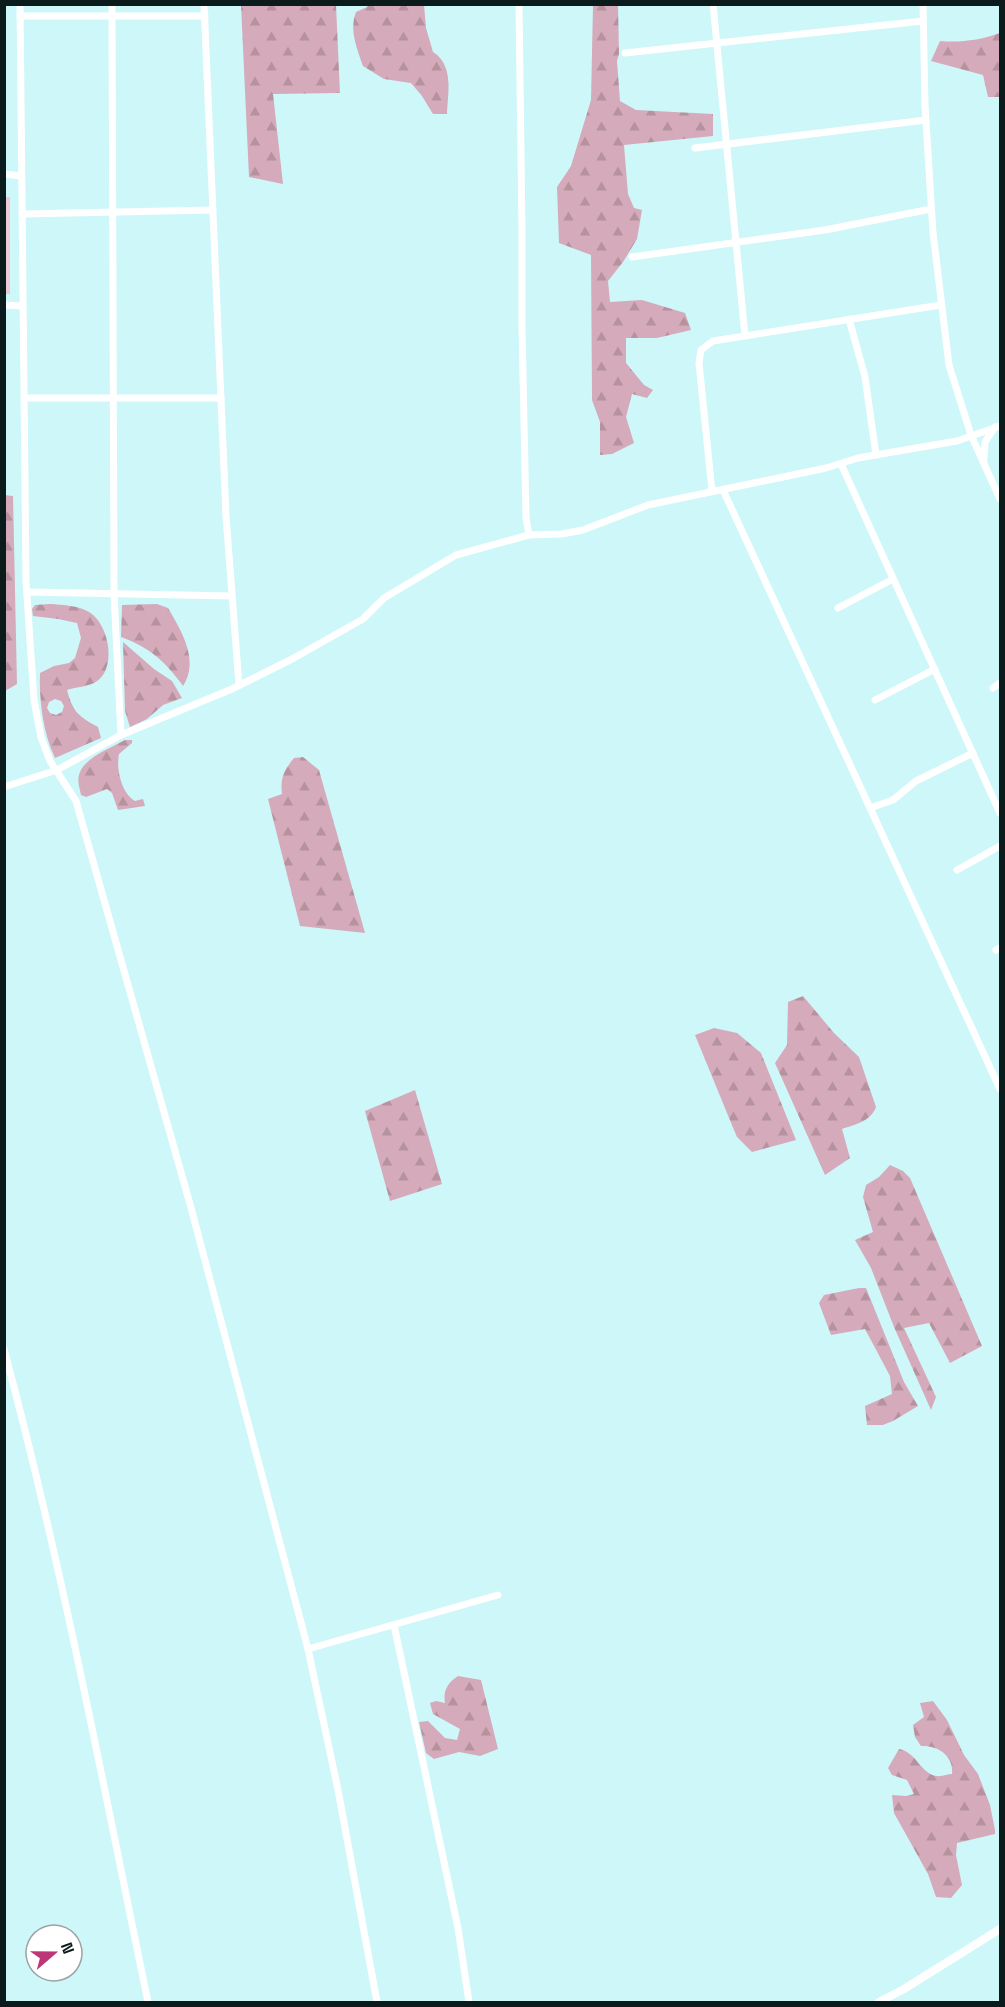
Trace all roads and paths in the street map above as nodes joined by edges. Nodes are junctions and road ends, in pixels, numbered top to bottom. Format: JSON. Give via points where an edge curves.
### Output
{"nodes":[{"id":1,"x":20,"y":4,"type":"edge"},
{"id":2,"x":111,"y":4,"type":"edge"},
{"id":3,"x":204,"y":4,"type":"edge"},
{"id":4,"x":519,"y":4,"type":"edge"},
{"id":5,"x":713,"y":4,"type":"edge"},
{"id":6,"x":923,"y":4,"type":"edge"},
{"id":7,"x":20,"y":16,"type":"junction"},
{"id":8,"x":112,"y":16,"type":"junction"},
{"id":9,"x":205,"y":16,"type":"junction"},
{"id":10,"x":923,"y":21,"type":"junction"},
{"id":11,"x":717,"y":43,"type":"junction"},
{"id":12,"x":625,"y":53,"type":"dead end"},
{"id":13,"x":926,"y":120,"type":"junction"},
{"id":14,"x":727,"y":145,"type":"junction"},
{"id":15,"x":695,"y":148,"type":"dead end"},
{"id":16,"x":4,"y":174,"type":"edge"},
{"id":17,"x":21,"y":176,"type":"junction"},
{"id":18,"x":931,"y":209,"type":"junction"},
{"id":19,"x":213,"y":210,"type":"junction"},
{"id":20,"x":114,"y":212,"type":"junction"},
{"id":21,"x":22,"y":214,"type":"junction"},
{"id":22,"x":736,"y":241,"type":"junction"},
{"id":23,"x":632,"y":257,"type":"dead end"},
{"id":24,"x":4,"y":305,"type":"edge"},
{"id":25,"x":941,"y":305,"type":"junction"},
{"id":26,"x":23,"y":306,"type":"junction"},
{"id":27,"x":849,"y":319,"type":"junction"},
{"id":28,"x":745,"y":336,"type":"junction"},
{"id":29,"x":114,"y":398,"type":"junction"},
{"id":30,"x":221,"y":398,"type":"junction"},
{"id":31,"x":24,"y":399,"type":"junction"},
{"id":32,"x":998,"y":427,"type":"edge"},
{"id":33,"x":971,"y":435,"type":"junction"},
{"id":34,"x":876,"y":455,"type":"junction"},
{"id":35,"x":983,"y":462,"type":"junction"},
{"id":36,"x":841,"y":464,"type":"junction"},
{"id":37,"x":723,"y":490,"type":"junction"},
{"id":38,"x":712,"y":491,"type":"junction"},
{"id":39,"x":1000,"y":499,"type":"edge"},
{"id":40,"x":529,"y":535,"type":"junction"},
{"id":41,"x":893,"y":579,"type":"junction"},
{"id":42,"x":27,"y":592,"type":"junction"},
{"id":43,"x":114,"y":594,"type":"junction"},
{"id":44,"x":232,"y":596,"type":"junction"},
{"id":45,"x":838,"y":608,"type":"dead end"},
{"id":46,"x":934,"y":669,"type":"junction"},
{"id":47,"x":1000,"y":684,"type":"edge"},
{"id":48,"x":239,"y":685,"type":"junction"},
{"id":49,"x":993,"y":688,"type":"dead end"},
{"id":50,"x":874,"y":700,"type":"dead end"},
{"id":51,"x":121,"y":735,"type":"junction"},
{"id":52,"x":973,"y":753,"type":"junction"},
{"id":53,"x":57,"y":770,"type":"junction"},
{"id":54,"x":4,"y":787,"type":"edge"},
{"id":55,"x":870,"y":808,"type":"junction"},
{"id":56,"x":1000,"y":813,"type":"edge"},
{"id":57,"x":1000,"y":846,"type":"edge"},
{"id":58,"x":957,"y":870,"type":"dead end"},
{"id":59,"x":1000,"y":1089,"type":"edge"},
{"id":60,"x":4,"y":1349,"type":"edge"},
{"id":61,"x":498,"y":1595,"type":"dead end"},
{"id":62,"x":394,"y":1625,"type":"junction"},
{"id":63,"x":308,"y":1649,"type":"junction"},
{"id":64,"x":1000,"y":1929,"type":"edge"},
{"id":65,"x":148,"y":2002,"type":"edge"},
{"id":66,"x":377,"y":2002,"type":"edge"},
{"id":67,"x":469,"y":2002,"type":"edge"},
{"id":68,"x":879,"y":2002,"type":"edge"}],
"edges":[{"from":1,"to":7,"type":"street"},
{"from":2,"to":8,"type":"street"},
{"from":3,"to":9,"type":"street"},
{"from":4,"to":40,"type":"street","via":[[522,327]]},
{"from":5,"to":11,"type":"street"},
{"from":6,"to":10,"type":"street"},
{"from":7,"to":8,"type":"street"},
{"from":7,"to":17,"type":"street"},
{"from":8,"to":9,"type":"street"},
{"from":8,"to":20,"type":"street"},
{"from":9,"to":19,"type":"street"},
{"from":10,"to":11,"type":"street"},
{"from":10,"to":13,"type":"street"},
{"from":11,"to":12,"type":"street"},
{"from":11,"to":14,"type":"street"},
{"from":13,"to":14,"type":"street"},
{"from":13,"to":18,"type":"street"},
{"from":14,"to":15,"type":"street"},
{"from":14,"to":22,"type":"street"},
{"from":16,"to":17,"type":"street"},
{"from":17,"to":21,"type":"street"},
{"from":18,"to":22,"type":"street","via":[[825,230]]},
{"from":18,"to":25,"type":"street"},
{"from":19,"to":20,"type":"street"},
{"from":19,"to":30,"type":"street"},
{"from":20,"to":21,"type":"street"},
{"from":20,"to":29,"type":"street"},
{"from":21,"to":26,"type":"street"},
{"from":22,"to":23,"type":"street"},
{"from":22,"to":28,"type":"street"},
{"from":24,"to":26,"type":"street"},
{"from":25,"to":27,"type":"street"},
{"from":25,"to":33,"type":"street","via":[[949,365]]},
{"from":26,"to":31,"type":"street"},
{"from":27,"to":28,"type":"street"},
{"from":27,"to":34,"type":"street","via":[[865,377]]},
{"from":28,"to":38,"type":"street","via":[[713,341],[701,350],[699,363]]},
{"from":29,"to":30,"type":"street"},
{"from":29,"to":31,"type":"street"},
{"from":29,"to":43,"type":"street"},
{"from":30,"to":44,"type":"street"},
{"from":31,"to":42,"type":"street"},
{"from":32,"to":33,"type":"street"},
{"from":32,"to":35,"type":"street","via":[[986,442]]},
{"from":33,"to":34,"type":"street"},
{"from":33,"to":35,"type":"street"},
{"from":34,"to":36,"type":"street"},
{"from":35,"to":39,"type":"street"},
{"from":36,"to":37,"type":"street"},
{"from":36,"to":41,"type":"street"},
{"from":37,"to":38,"type":"street"},
{"from":37,"to":55,"type":"street"},
{"from":38,"to":40,"type":"street","via":[[648,505],[583,530]]},
{"from":40,"to":48,"type":"street","via":[[456,555],[384,597],[363,618]]},
{"from":41,"to":45,"type":"street"},
{"from":41,"to":46,"type":"street"},
{"from":42,"to":43,"type":"street"},
{"from":42,"to":53,"type":"street","via":[[34,700],[41,737]]},
{"from":43,"to":44,"type":"street"},
{"from":43,"to":51,"type":"street"},
{"from":44,"to":48,"type":"street"},
{"from":46,"to":50,"type":"street"},
{"from":46,"to":52,"type":"street"},
{"from":47,"to":49,"type":"street"},
{"from":48,"to":51,"type":"street"},
{"from":51,"to":53,"type":"street"},
{"from":52,"to":55,"type":"street","via":[[916,781],[893,800]]},
{"from":52,"to":56,"type":"street"},
{"from":53,"to":54,"type":"street"},
{"from":53,"to":63,"type":"street","via":[[76,801],[193,1215]]},
{"from":55,"to":59,"type":"street"},
{"from":57,"to":58,"type":"street"},
{"from":60,"to":65,"type":"street","via":[[31,1446],[84,1685]]},
{"from":61,"to":62,"type":"street"},
{"from":62,"to":63,"type":"street"},
{"from":62,"to":67,"type":"street","via":[[458,1928]]},
{"from":63,"to":66,"type":"street"},
{"from":64,"to":68,"type":"street"}]}
